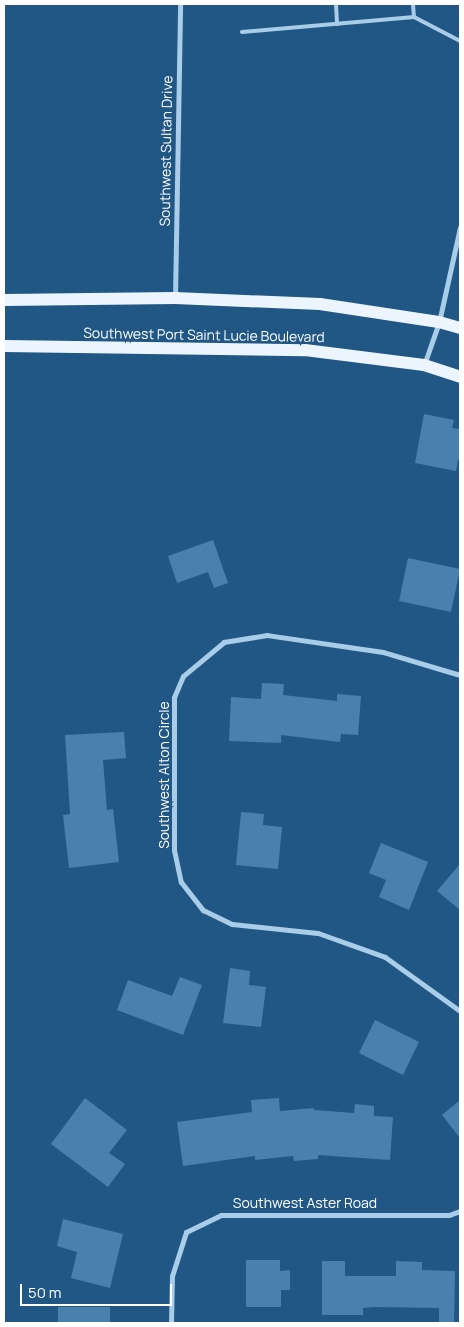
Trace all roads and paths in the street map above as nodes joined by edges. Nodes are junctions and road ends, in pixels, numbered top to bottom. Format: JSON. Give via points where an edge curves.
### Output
{"nodes":[{"id":1,"x":180,"y":4,"type":"edge"},
{"id":2,"x":336,"y":4,"type":"edge"},
{"id":3,"x":412,"y":4,"type":"edge"},
{"id":4,"x":414,"y":17,"type":"junction"},
{"id":5,"x":337,"y":24,"type":"junction"},
{"id":6,"x":242,"y":32,"type":"dead end"},
{"id":7,"x":460,"y":41,"type":"edge"},
{"id":8,"x":460,"y":226,"type":"edge"},
{"id":9,"x":175,"y":298,"type":"junction"},
{"id":10,"x":4,"y":300,"type":"edge"},
{"id":11,"x":439,"y":322,"type":"junction"},
{"id":12,"x":460,"y":328,"type":"edge"},
{"id":13,"x":4,"y":346,"type":"edge"},
{"id":14,"x":424,"y":365,"type":"junction"},
{"id":15,"x":460,"y":377,"type":"edge"},
{"id":16,"x":460,"y":675,"type":"edge"},
{"id":17,"x":460,"y":1011,"type":"edge"},
{"id":18,"x":460,"y":1211,"type":"edge"},
{"id":19,"x":171,"y":1323,"type":"edge"}],
"edges":[{"from":1,"to":9,"type":"street","name":"Southwest Sultan Drive"},
{"from":2,"to":5,"type":"lane"},
{"from":3,"to":4,"type":"lane"},
{"from":4,"to":5,"type":"lane"},
{"from":4,"to":7,"type":"lane"},
{"from":5,"to":6,"type":"lane"},
{"from":8,"to":11,"type":"street"},
{"from":9,"to":10,"type":"main road"},
{"from":9,"to":11,"type":"main road","via":[[320,304]]},
{"from":11,"to":12,"type":"main road"},
{"from":11,"to":14,"type":"street"},
{"from":13,"to":14,"type":"main road","name":"Southwest Port Saint Lucie Boulevard","via":[[305,350]]},
{"from":14,"to":15,"type":"main road","name":"Southwest Port Saint Lucie Boulevard"},
{"from":16,"to":17,"type":"street","name":"Southwest Alton Circle","via":[[383,652],[267,635],[224,642],[183,676],[174,697],[174,850],[181,882],[203,910],[232,924],[318,933],[385,957]]},
{"from":18,"to":19,"type":"street","name":"Southwest Aster Road","via":[[449,1214],[222,1215],[186,1232],[172,1276]]}]}
